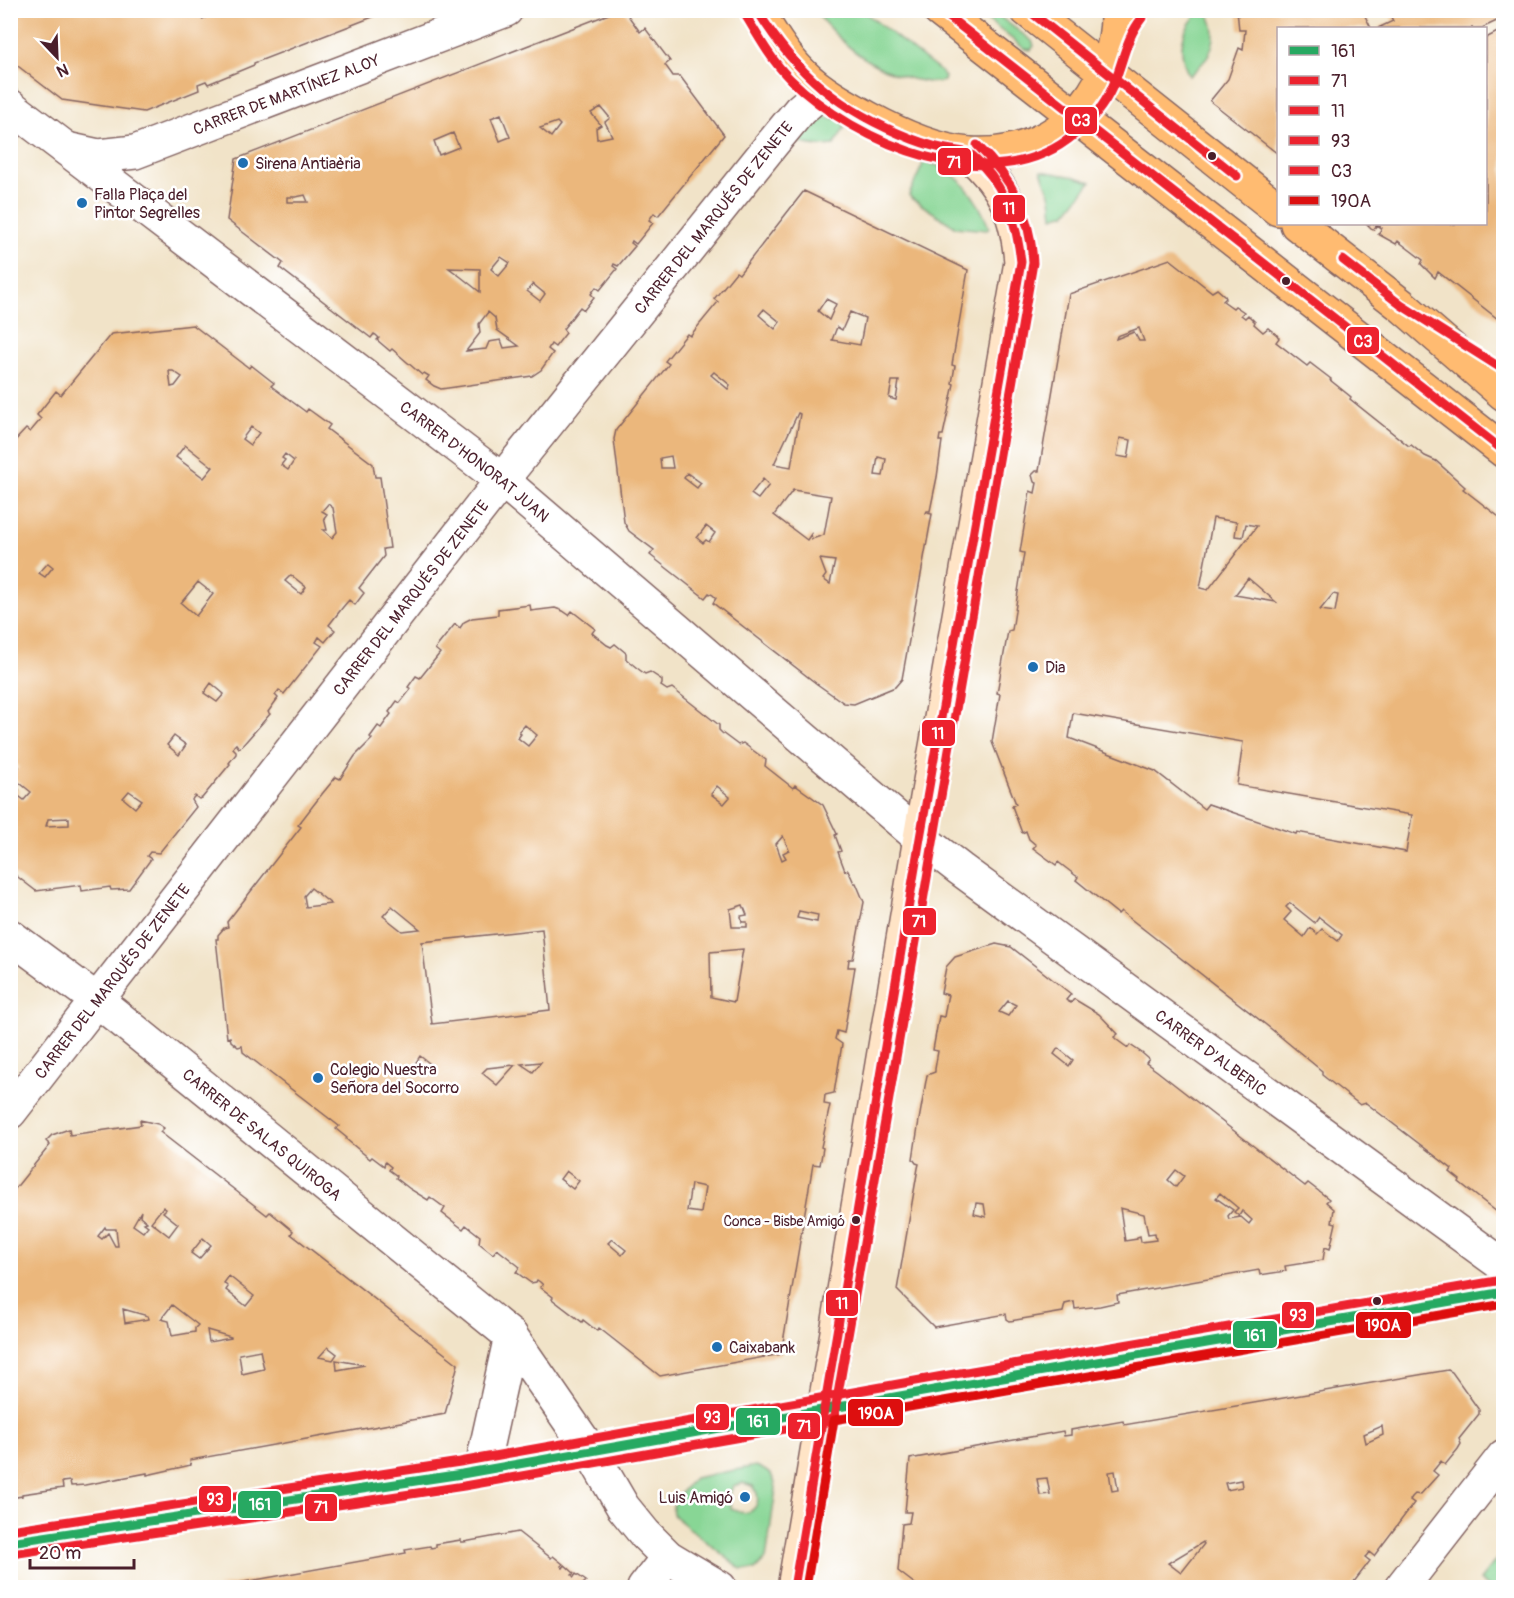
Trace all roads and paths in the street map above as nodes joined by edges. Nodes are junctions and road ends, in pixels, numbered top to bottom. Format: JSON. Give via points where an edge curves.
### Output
{"nodes":[{"id":1,"x":506,"y":10,"type":"edge"},
{"id":2,"x":757,"y":10,"type":"edge"},
{"id":3,"x":939,"y":10,"type":"edge"},
{"id":4,"x":1027,"y":10,"type":"edge"},
{"id":5,"x":1122,"y":17,"type":"edge"},
{"id":6,"x":1105,"y":72,"type":"junction"},
{"id":7,"x":822,"y":91,"type":"junction"},
{"id":8,"x":10,"y":106,"type":"edge"},
{"id":9,"x":1075,"y":118,"type":"junction"},
{"id":10,"x":63,"y":148,"type":"junction"},
{"id":11,"x":969,"y":154,"type":"junction"},
{"id":12,"x":1277,"y":208,"type":"edge"},
{"id":13,"x":1298,"y":225,"type":"edge"},
{"id":14,"x":1401,"y":305,"type":"junction"},
{"id":15,"x":1363,"y":339,"type":"junction"},
{"id":16,"x":1503,"y":370,"type":"edge"},
{"id":17,"x":1503,"y":394,"type":"edge"},
{"id":18,"x":1503,"y":433,"type":"edge"},
{"id":19,"x":1503,"y":451,"type":"edge"},
{"id":20,"x":502,"y":480,"type":"junction"},
{"id":21,"x":920,"y":838,"type":"junction"},
{"id":22,"x":10,"y":936,"type":"edge"},
{"id":23,"x":98,"y":1001,"type":"junction"},
{"id":24,"x":10,"y":1112,"type":"edge"},
{"id":25,"x":1503,"y":1266,"type":"edge"},
{"id":26,"x":1503,"y":1292,"type":"edge"},
{"id":27,"x":511,"y":1336,"type":"junction"},
{"id":28,"x":824,"y":1410,"type":"junction"},
{"id":29,"x":591,"y":1452,"type":"junction"},
{"id":30,"x":1503,"y":1456,"type":"edge"},
{"id":31,"x":482,"y":1471,"type":"junction"},
{"id":32,"x":10,"y":1542,"type":"edge"},
{"id":33,"x":668,"y":1557,"type":"junction"},
{"id":34,"x":644,"y":1587,"type":"edge"},
{"id":35,"x":720,"y":1587,"type":"edge"},
{"id":36,"x":794,"y":1587,"type":"edge"},
{"id":37,"x":1401,"y":1587,"type":"edge"}],
"edges":[{"from":1,"to":10,"type":"street","name":"CARRER DE MARTÍNEZ ALOY","via":[[135,152],[99,156]]},
{"from":2,"to":7,"type":"main road","via":[[784,54]]},
{"from":3,"to":9,"type":"main road"},
{"from":4,"to":6,"type":"main road"},
{"from":5,"to":6,"type":"main road"},
{"from":6,"to":9,"type":"main road","via":[[1100,86]]},
{"from":6,"to":12,"type":"main road"},
{"from":7,"to":11,"type":"main road","via":[[914,140]]},
{"from":7,"to":20,"type":"street","name":"CARRER DEL MARQUÉS DE ZENETE","via":[[772,144]]},
{"from":8,"to":10,"type":"street","name":"CARRER D'HONORAT JUAN"},
{"from":9,"to":11,"type":"main road","via":[[1051,136],[1028,146]]},
{"from":9,"to":15,"type":"main road"},
{"from":10,"to":20,"type":"street","name":"CARRER D'HONORAT JUAN"},
{"from":11,"to":21,"type":"main road","via":[[1002,189],[1019,240],[1021,262]]},
{"from":13,"to":14,"type":"main road"},
{"from":14,"to":16,"type":"main road"},
{"from":14,"to":17,"type":"main road"},
{"from":15,"to":18,"type":"main road"},
{"from":15,"to":19,"type":"main road"},
{"from":20,"to":21,"type":"street","name":"CARRER D'HONORAT JUAN"},
{"from":20,"to":23,"type":"street","name":"CARRER DEL MARQUÉS DE ZENETE"},
{"from":21,"to":25,"type":"street","name":"CARRER D'ALBERIC"},
{"from":21,"to":28,"type":"main road"},
{"from":22,"to":23,"type":"street","name":"CARRER DE SALAS QUIROGA"},
{"from":23,"to":24,"type":"street","name":"CARRER DEL MARQUÉS DE ZENETE"},
{"from":23,"to":27,"type":"street","name":"CARRER DE SALAS QUIROGA"},
{"from":26,"to":28,"type":"main road"},
{"from":27,"to":29,"type":"street","name":"CARRER DE SALAS QUIROGA"},
{"from":27,"to":31,"type":"street"},
{"from":28,"to":29,"type":"main road"},
{"from":28,"to":36,"type":"main road"},
{"from":29,"to":31,"type":"main road"},
{"from":29,"to":33,"type":"street","name":"CARRER DE SALAS QUIROGA","via":[[623,1507]]},
{"from":30,"to":37,"type":"street"},
{"from":31,"to":32,"type":"main road"},
{"from":33,"to":34,"type":"street"},
{"from":33,"to":35,"type":"street","name":"CARRER DE SALAS QUIROGA"}]}
